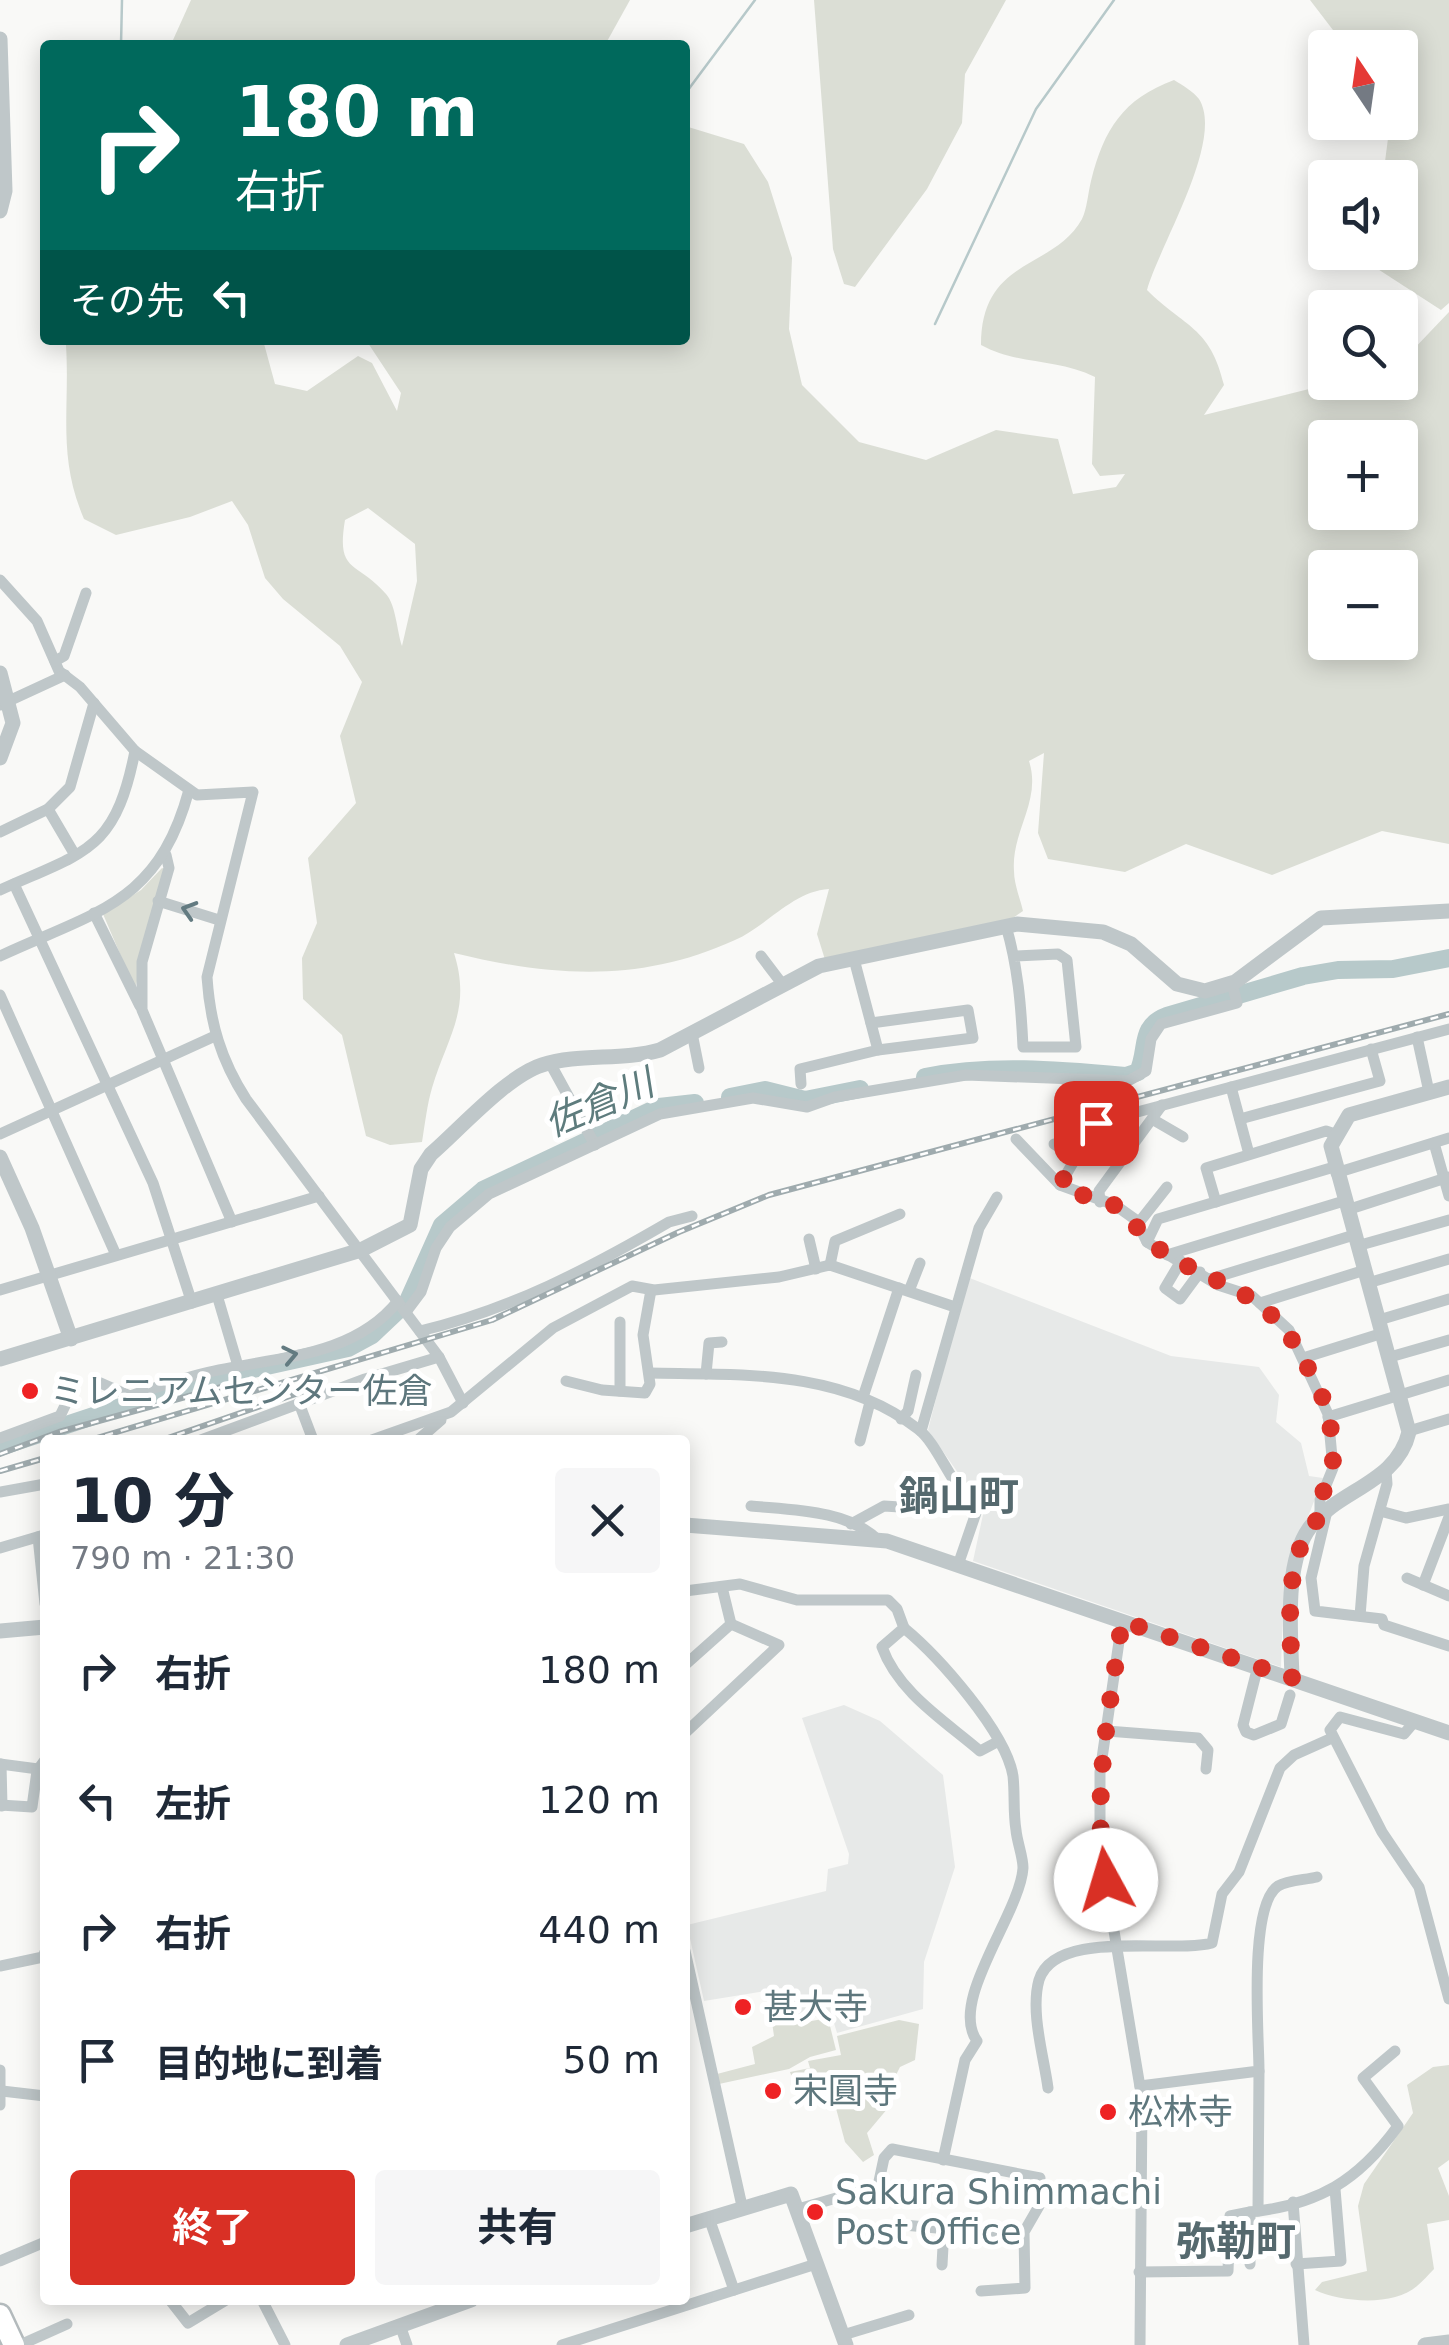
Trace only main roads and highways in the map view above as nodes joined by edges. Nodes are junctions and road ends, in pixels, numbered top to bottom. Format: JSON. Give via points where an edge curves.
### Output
{"nodes":[{"id":1,"x":0,"y":2316,"type":"edge"},
{"id":2,"x":17,"y":2345,"type":"edge"}],
"edges":[{"from":1,"to":2,"type":"highway"}]}
